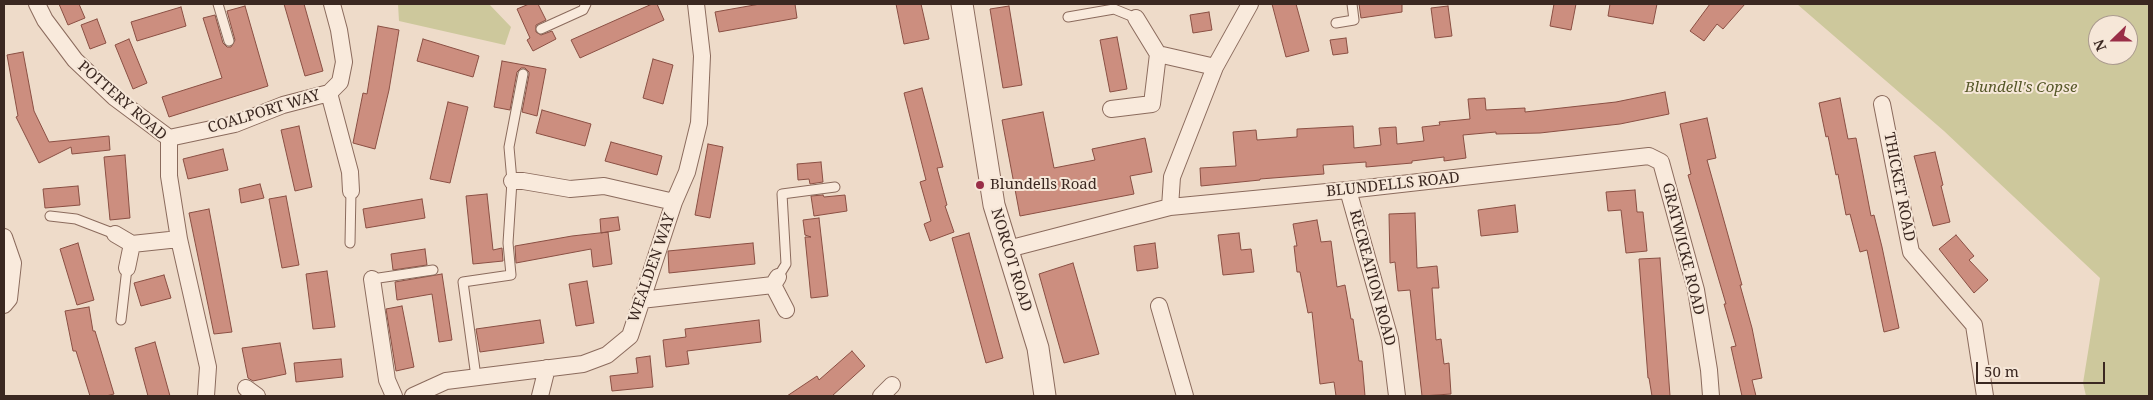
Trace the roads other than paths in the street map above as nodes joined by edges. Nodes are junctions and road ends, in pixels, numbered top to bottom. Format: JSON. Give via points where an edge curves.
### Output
{"nodes":[{"id":1,"x":37,"y":4,"type":"edge"},
{"id":2,"x":218,"y":4,"type":"edge"},
{"id":3,"x":332,"y":4,"type":"edge"},
{"id":4,"x":586,"y":4,"type":"edge"},
{"id":5,"x":696,"y":4,"type":"edge"},
{"id":6,"x":962,"y":4,"type":"edge"},
{"id":7,"x":1250,"y":4,"type":"edge"},
{"id":8,"x":1352,"y":4,"type":"edge"},
{"id":9,"x":1068,"y":17,"type":"dead end"},
{"id":10,"x":1136,"y":18,"type":"joint"},
{"id":11,"x":1336,"y":23,"type":"dead end"},
{"id":12,"x":542,"y":29,"type":"dead end"},
{"id":13,"x":229,"y":42,"type":"dead end"},
{"id":14,"x":1158,"y":54,"type":"junction"},
{"id":15,"x":1215,"y":67,"type":"junction"},
{"id":16,"x":523,"y":74,"type":"dead end"},
{"id":17,"x":329,"y":93,"type":"junction"},
{"id":18,"x":1882,"y":104,"type":"dead end"},
{"id":19,"x":1111,"y":109,"type":"dead end"},
{"id":20,"x":169,"y":138,"type":"junction"},
{"id":21,"x":1661,"y":162,"type":"joint"},
{"id":22,"x":512,"y":181,"type":"junction"},
{"id":23,"x":835,"y":187,"type":"dead end"},
{"id":24,"x":351,"y":190,"type":"joint"},
{"id":25,"x":1348,"y":190,"type":"junction"},
{"id":26,"x":674,"y":202,"type":"junction"},
{"id":27,"x":1170,"y":207,"type":"junction"},
{"id":28,"x":50,"y":216,"type":"dead end"},
{"id":29,"x":114,"y":234,"type":"joint"},
{"id":30,"x":4,"y":237,"type":"edge"},
{"id":31,"x":179,"y":238,"type":"junction"},
{"id":32,"x":350,"y":243,"type":"dead end"},
{"id":33,"x":132,"y":244,"type":"junction"},
{"id":34,"x":1008,"y":250,"type":"junction"},
{"id":35,"x":127,"y":268,"type":"joint"},
{"id":36,"x":433,"y":270,"type":"dead end"},
{"id":37,"x":372,"y":279,"type":"joint"},
{"id":38,"x":775,"y":281,"type":"junction"},
{"id":39,"x":641,"y":300,"type":"junction"},
{"id":40,"x":4,"y":305,"type":"edge"},
{"id":41,"x":1160,"y":306,"type":"dead end"},
{"id":42,"x":786,"y":310,"type":"dead end"},
{"id":43,"x":121,"y":320,"type":"dead end"},
{"id":44,"x":547,"y":368,"type":"junction"},
{"id":45,"x":476,"y":377,"type":"junction"},
{"id":46,"x":206,"y":396,"type":"edge"},
{"id":47,"x":394,"y":396,"type":"edge"},
{"id":48,"x":413,"y":396,"type":"edge"},
{"id":49,"x":540,"y":396,"type":"edge"},
{"id":50,"x":1045,"y":396,"type":"edge"},
{"id":51,"x":1184,"y":396,"type":"edge"},
{"id":52,"x":1396,"y":396,"type":"edge"},
{"id":53,"x":1710,"y":396,"type":"edge"},
{"id":54,"x":1985,"y":396,"type":"edge"}],
"edges":[{"from":1,"to":20,"type":"street","name":"POTTERY ROAD","via":[[75,60],[114,97]]},
{"from":2,"to":13,"type":"lane"},
{"from":3,"to":17,"type":"street","name":"COALPORT WAY","via":[[345,27],[344,62],[340,82]]},
{"from":4,"to":12,"type":"lane","via":[[583,10]]},
{"from":5,"to":26,"type":"street","name":"WEALDEN WAY","via":[[702,56],[699,123],[687,172]]},
{"from":6,"to":34,"type":"street","name":"NORCOT ROAD","via":[[994,205]]},
{"from":7,"to":15,"type":"street"},
{"from":8,"to":11,"type":"lane","via":[[1354,20]]},
{"from":9,"to":10,"type":"lane","via":[[1114,9]]},
{"from":10,"to":14,"type":"street"},
{"from":14,"to":15,"type":"street"},
{"from":14,"to":19,"type":"street","via":[[1152,104]]},
{"from":15,"to":27,"type":"street","via":[[1172,177]]},
{"from":16,"to":22,"type":"lane","via":[[509,148]]},
{"from":17,"to":20,"type":"street","name":"COALPORT WAY","via":[[283,104],[235,124]]},
{"from":17,"to":24,"type":"street","name":"COALPORT WAY","via":[[350,172]]},
{"from":18,"to":54,"type":"street","name":"THICKET ROAD","via":[[1911,252],[1974,325]]},
{"from":20,"to":31,"type":"street","name":"POTTERY ROAD","via":[[169,176]]},
{"from":21,"to":25,"type":"street","name":"BLUNDELLS ROAD","via":[[1649,156]]},
{"from":21,"to":53,"type":"street","name":"GRATWICKE ROAD","via":[[1696,290]]},
{"from":22,"to":26,"type":"street","via":[[570,189],[604,186]]},
{"from":22,"to":45,"type":"lane","via":[[508,243],[511,275],[463,282]]},
{"from":23,"to":38,"type":"lane","via":[[782,194],[786,264]]},
{"from":24,"to":32,"type":"lane"},
{"from":25,"to":27,"type":"street","name":"BLUNDELLS ROAD"},
{"from":25,"to":52,"type":"street","name":"RECREATION ROAD","via":[[1390,340]]},
{"from":26,"to":39,"type":"street","name":"WEALDEN WAY"},
{"from":27,"to":34,"type":"street","name":"BLUNDELLS ROAD"},
{"from":28,"to":29,"type":"lane","via":[[76,219]]},
{"from":29,"to":33,"type":"street"},
{"from":30,"to":40,"type":"street","via":[[13,263],[9,300]]},
{"from":31,"to":33,"type":"street"},
{"from":31,"to":46,"type":"street","name":"POTTERY ROAD","via":[[208,367]]},
{"from":33,"to":35,"type":"street"},
{"from":34,"to":50,"type":"street","name":"NORCOT ROAD","via":[[1038,348]]},
{"from":35,"to":43,"type":"lane"},
{"from":36,"to":37,"type":"lane"},
{"from":37,"to":47,"type":"street","via":[[387,380]]},
{"from":38,"to":39,"type":"street"},
{"from":38,"to":42,"type":"street"},
{"from":39,"to":44,"type":"street","name":"WEALDEN WAY","via":[[630,336],[608,354],[583,364]]},
{"from":41,"to":51,"type":"street"},
{"from":44,"to":45,"type":"street","name":"WEALDEN WAY"},
{"from":44,"to":49,"type":"street"},
{"from":45,"to":48,"type":"street","name":"WEALDEN WAY","via":[[446,381]]}]}
